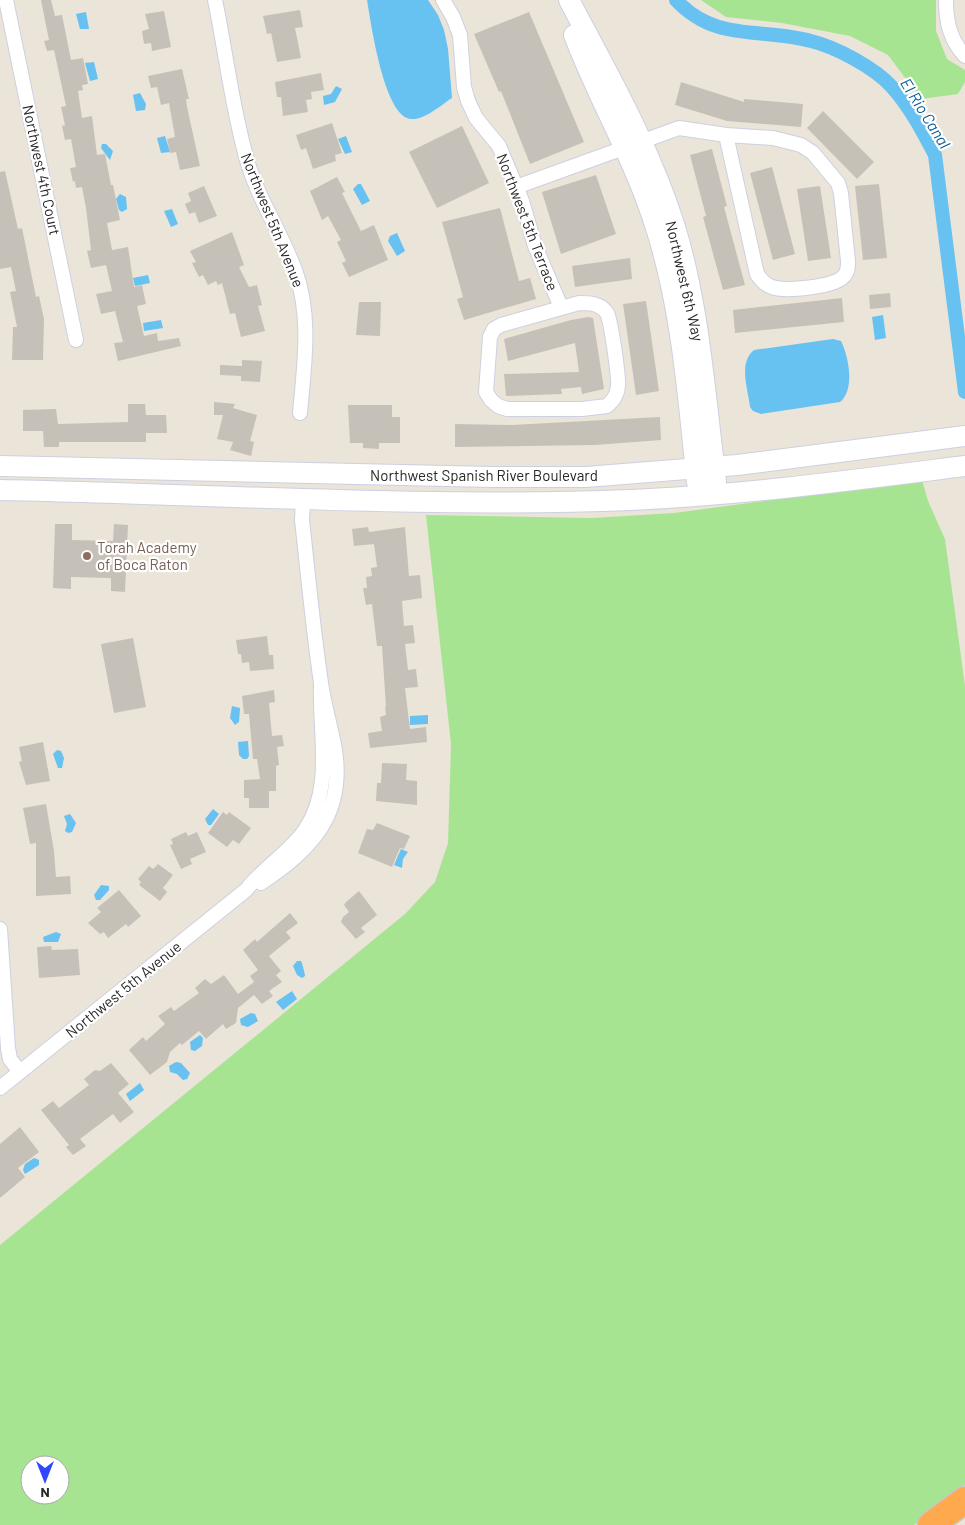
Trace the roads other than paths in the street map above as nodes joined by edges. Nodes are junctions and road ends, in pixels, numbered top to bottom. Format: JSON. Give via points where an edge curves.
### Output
{"nodes":[{"id":1,"x":6,"y":0,"type":"edge"},
{"id":2,"x":215,"y":0,"type":"edge"},
{"id":3,"x":443,"y":0,"type":"edge"},
{"id":4,"x":568,"y":0,"type":"edge"},
{"id":5,"x":946,"y":0,"type":"edge"},
{"id":6,"x":965,"y":56,"type":"edge"},
{"id":7,"x":726,"y":135,"type":"junction"},
{"id":8,"x":634,"y":143,"type":"junction"},
{"id":9,"x":516,"y":187,"type":"junction"},
{"id":10,"x":561,"y":308,"type":"junction"},
{"id":11,"x":76,"y":340,"type":"dead end"},
{"id":12,"x":300,"y":413,"type":"dead end"},
{"id":13,"x":965,"y":436,"type":"edge"},
{"id":14,"x":0,"y":466,"type":"edge"},
{"id":15,"x":956,"y":467,"type":"edge"},
{"id":16,"x":705,"y":469,"type":"junction"},
{"id":17,"x":442,"y":476,"type":"junction"},
{"id":18,"x":0,"y":490,"type":"edge"},
{"id":19,"x":708,"y":494,"type":"junction"},
{"id":20,"x":303,"y":498,"type":"junction"},
{"id":21,"x":0,"y":929,"type":"edge"},
{"id":22,"x":20,"y":1072,"type":"junction"},
{"id":23,"x":0,"y":1088,"type":"edge"},
{"id":24,"x":965,"y":1500,"type":"edge"},
{"id":25,"x":931,"y":1525,"type":"edge"}],
"edges":[{"from":1,"to":11,"type":"street","name":"Northwest 4th Court"},
{"from":2,"to":12,"type":"street","name":"Northwest 5th Avenue","via":[[247,161],[288,250],[302,296],[306,343]]},
{"from":3,"to":9,"type":"street","name":"Northwest 5th Terrace","via":[[460,36],[468,101],[476,118],[499,146]]},
{"from":4,"to":8,"type":"main road","name":"Northwest 6th Way","via":[[575,36]]},
{"from":5,"to":6,"type":"street","via":[[948,29]]},
{"from":7,"to":7,"type":"street","via":[[801,145],[838,183],[848,261],[844,277],[829,284],[779,289],[763,282],[758,274]]},
{"from":7,"to":8,"type":"street","via":[[679,128]]},
{"from":8,"to":9,"type":"street"},
{"from":8,"to":16,"type":"main road","name":"Northwest 6th Way","via":[[675,228],[690,285],[702,358]]},
{"from":9,"to":10,"type":"street","name":"Northwest 5th Terrace","via":[[535,246]]},
{"from":10,"to":10,"type":"street","via":[[591,303],[600,306],[607,314],[619,384],[616,398],[607,406],[582,409],[507,409],[498,406],[486,392],[490,337],[494,329]]},
{"from":13,"to":16,"type":"main road","name":"Northwest Spanish River Boulevard"},
{"from":14,"to":17,"type":"main road","name":"Northwest Spanish River Boulevard"},
{"from":15,"to":19,"type":"main road","name":"Northwest Spanish River Boulevard"},
{"from":16,"to":17,"type":"main road","name":"Northwest Spanish River Boulevard","via":[[586,477]]},
{"from":16,"to":19,"type":"main road","name":"Northwest 6th Way"},
{"from":17,"to":20,"type":"main road","via":[[384,486],[321,486]]},
{"from":18,"to":20,"type":"main road","name":"Northwest Spanish River Boulevard"},
{"from":19,"to":20,"type":"main road","name":"Northwest Spanish River Boulevard","via":[[549,502]]},
{"from":20,"to":22,"type":"street","name":"Northwest 5th Avenue","via":[[302,520],[321,685],[323,775],[317,806],[304,830],[246,890]]},
{"from":21,"to":22,"type":"street","via":[[8,1048],[10,1059]]},
{"from":22,"to":23,"type":"street","name":"Northwest 5th Avenue"},
{"from":24,"to":25,"type":"highway"}]}
